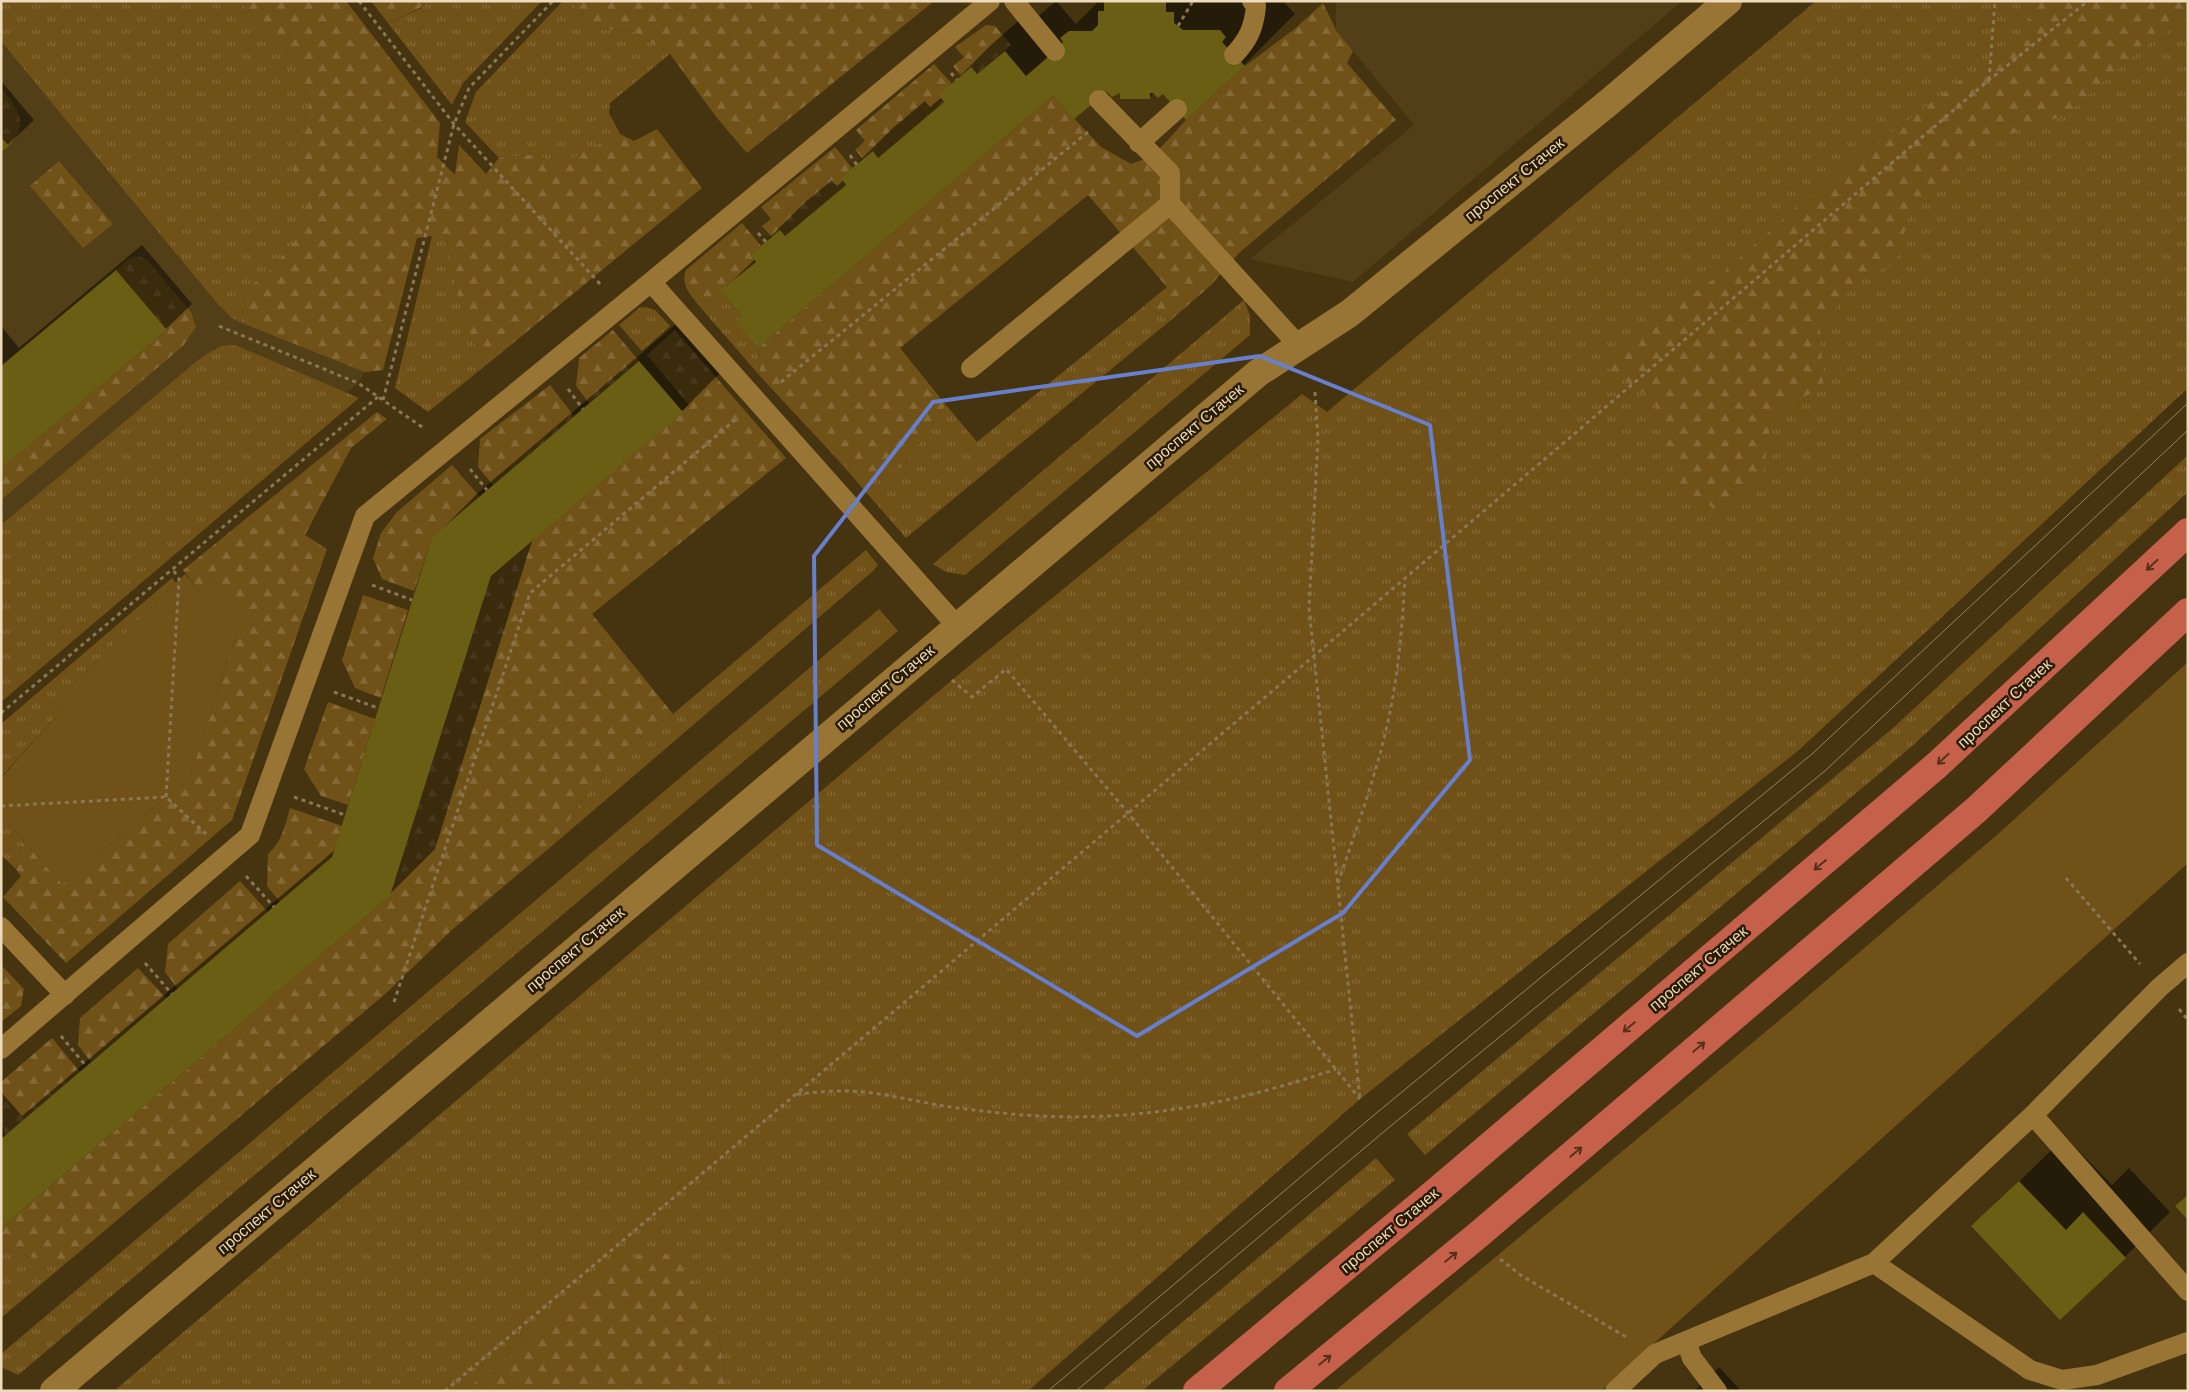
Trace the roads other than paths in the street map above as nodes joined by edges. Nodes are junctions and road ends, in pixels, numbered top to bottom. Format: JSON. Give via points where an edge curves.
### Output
{"nodes":[{"id":1,"x":990,"y":1,"type":"edge"},
{"id":2,"x":1014,"y":1,"type":"edge"},
{"id":3,"x":1728,"y":1,"type":"edge"},
{"id":4,"x":1255,"y":3,"type":"edge"},
{"id":5,"x":1055,"y":51,"type":"dead end"},
{"id":6,"x":1234,"y":55,"type":"dead end"},
{"id":7,"x":1105,"y":106,"type":"road end"},
{"id":8,"x":1177,"y":109,"type":"dead end"},
{"id":9,"x":1140,"y":143,"type":"junction"},
{"id":10,"x":1170,"y":204,"type":"junction"},
{"id":11,"x":651,"y":282,"type":"junction"},
{"id":12,"x":1300,"y":347,"type":"junction"},
{"id":13,"x":971,"y":368,"type":"dead end"},
{"id":14,"x":2188,"y":532,"type":"edge"},
{"id":15,"x":2188,"y":612,"type":"edge"},
{"id":16,"x":957,"y":626,"type":"junction"},
{"id":17,"x":1,"y":926,"type":"edge"},
{"id":18,"x":2188,"y":963,"type":"edge"},
{"id":19,"x":65,"y":995,"type":"junction"},
{"id":20,"x":1,"y":1049,"type":"edge"},
{"id":21,"x":2033,"y":1115,"type":"junction"},
{"id":22,"x":1874,"y":1263,"type":"junction"},
{"id":23,"x":2188,"y":1291,"type":"edge"},
{"id":24,"x":1686,"y":1341,"type":"junction"},
{"id":25,"x":2188,"y":1342,"type":"edge"},
{"id":26,"x":54,"y":1391,"type":"edge"},
{"id":27,"x":1197,"y":1391,"type":"edge"},
{"id":28,"x":1288,"y":1391,"type":"edge"},
{"id":29,"x":1615,"y":1391,"type":"edge"},
{"id":30,"x":1717,"y":1391,"type":"edge"}],
"edges":[{"from":1,"to":11,"type":"lane"},
{"from":2,"to":5,"type":"lane"},
{"from":3,"to":12,"type":"street","name":"проспект Стачек","via":[[1350,313]]},
{"from":4,"to":6,"type":"lane","via":[[1255,25],[1247,41]]},
{"from":7,"to":9,"type":"lane"},
{"from":8,"to":9,"type":"lane"},
{"from":9,"to":10,"type":"lane","via":[[1170,173]]},
{"from":10,"to":12,"type":"lane"},
{"from":10,"to":13,"type":"lane"},
{"from":11,"to":16,"type":"lane"},
{"from":11,"to":19,"type":"lane","via":[[365,516],[250,835]]},
{"from":12,"to":16,"type":"street","name":"проспект Стачек","via":[[1258,373]]},
{"from":14,"to":27,"type":"main road","name":"проспект Стачек","one_way":true,"via":[[1937,765]]},
{"from":28,"to":15,"type":"main road","one_way":true,"via":[[1478,1235],[1976,810]]},
{"from":16,"to":26,"type":"street","name":"проспект Стачек"},
{"from":17,"to":19,"type":"lane"},
{"from":18,"to":21,"type":"lane"},
{"from":19,"to":20,"type":"lane"},
{"from":21,"to":22,"type":"lane"},
{"from":21,"to":23,"type":"lane"},
{"from":22,"to":24,"type":"lane"},
{"from":22,"to":25,"type":"lane","via":[[2030,1370],[2062,1380],[2097,1375]]},
{"from":24,"to":29,"type":"lane","via":[[1654,1354]]},
{"from":24,"to":30,"type":"lane","via":[[1692,1358]]}]}
